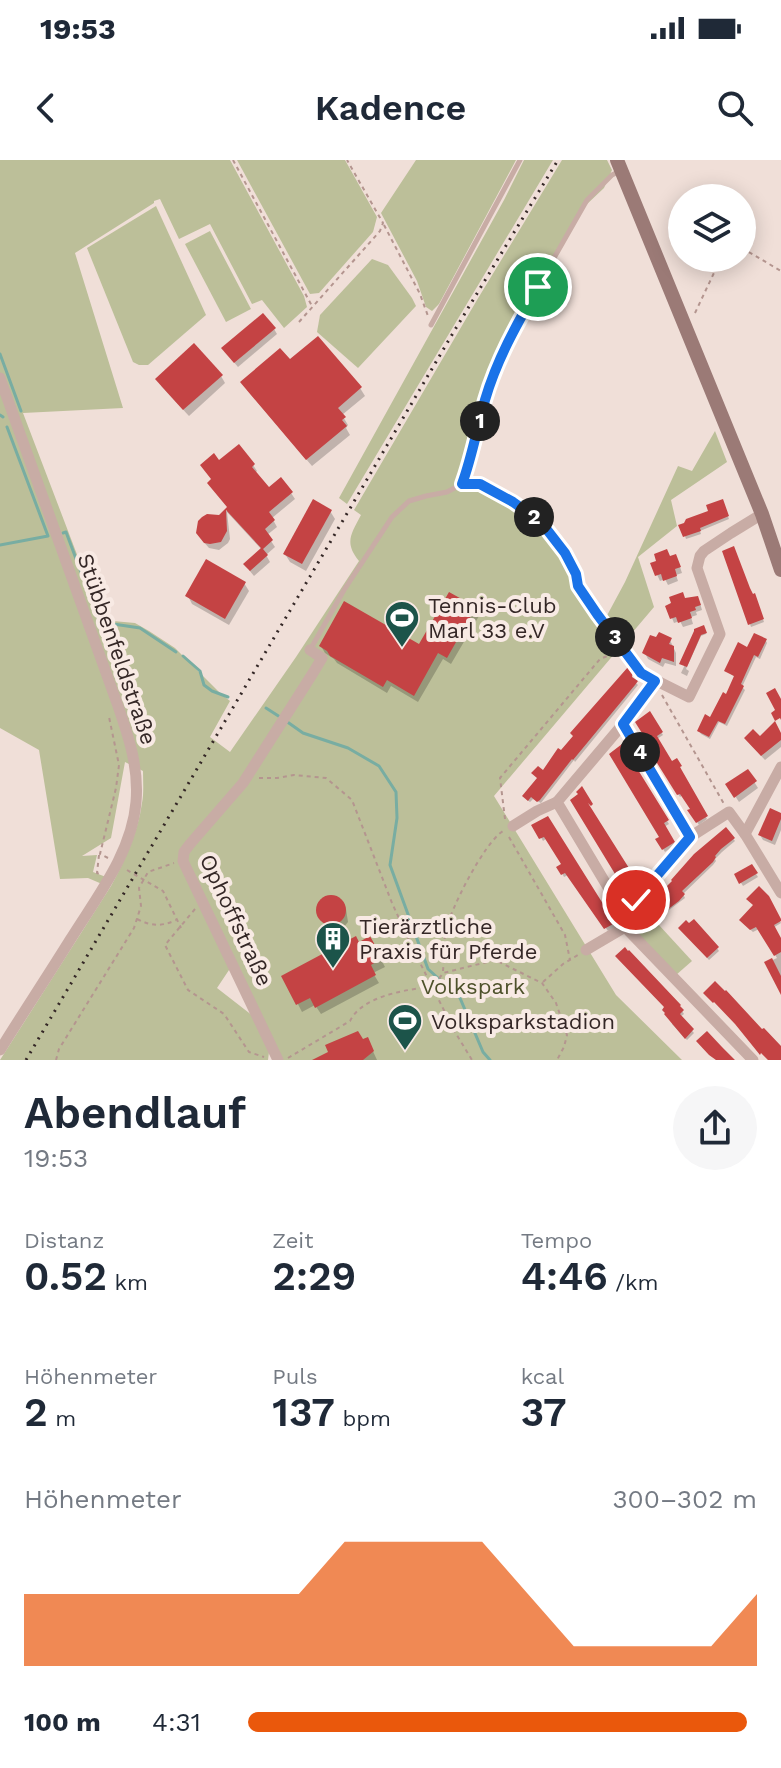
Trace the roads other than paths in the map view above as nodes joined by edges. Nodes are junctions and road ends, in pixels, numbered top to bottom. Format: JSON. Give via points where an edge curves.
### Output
{"nodes":[{"id":1,"x":520,"y":160,"type":"edge"},
{"id":2,"x":619,"y":165,"type":"edge"},
{"id":3,"x":431,"y":325,"type":"road end"},
{"id":4,"x":0,"y":378,"type":"edge"},
{"id":5,"x":762,"y":514,"type":"junction"},
{"id":6,"x":781,"y":570,"type":"edge"},
{"id":7,"x":310,"y":650,"type":"joint"},
{"id":8,"x":641,"y":673,"type":"road end"},
{"id":9,"x":655,"y":681,"type":"junction"},
{"id":10,"x":623,"y":724,"type":"junction"},
{"id":11,"x":781,"y":767,"type":"edge"},
{"id":12,"x":557,"y":802,"type":"junction"},
{"id":13,"x":510,"y":828,"type":"road end"},
{"id":14,"x":745,"y":834,"type":"junction"},
{"id":15,"x":690,"y":837,"type":"junction"},
{"id":16,"x":781,"y":893,"type":"edge"},
{"id":17,"x":621,"y":909,"type":"junction"},
{"id":18,"x":625,"y":927,"type":"junction"},
{"id":19,"x":586,"y":950,"type":"road end"},
{"id":20,"x":0,"y":1050,"type":"edge"},
{"id":21,"x":281,"y":1060,"type":"edge"},
{"id":22,"x":753,"y":1060,"type":"edge"}],
"edges":[{"from":1,"to":3,"type":"lane"},
{"from":2,"to":5,"type":"main road"},
{"from":2,"to":7,"type":"lane","via":[[587,200],[505,344],[462,484],[409,501],[392,517]]},
{"from":4,"to":20,"type":"street","name":"Stübbenfeldstraße","via":[[118,706],[137,774],[131,832],[110,878]]},
{"from":5,"to":6,"type":"main road"},
{"from":5,"to":9,"type":"street","via":[[700,556],[697,568],[720,634],[689,697]]},
{"from":7,"to":21,"type":"street","name":"Ophoffstraße","via":[[322,658],[246,778],[190,844],[183,861]]},
{"from":8,"to":9,"type":"street"},
{"from":9,"to":10,"type":"street"},
{"from":10,"to":12,"type":"street"},
{"from":10,"to":15,"type":"street"},
{"from":11,"to":14,"type":"street"},
{"from":12,"to":13,"type":"street"},
{"from":12,"to":17,"type":"street"},
{"from":14,"to":15,"type":"street","via":[[729,812]]},
{"from":14,"to":16,"type":"street"},
{"from":15,"to":17,"type":"street","via":[[636,900]]},
{"from":17,"to":18,"type":"street"},
{"from":18,"to":19,"type":"street"},
{"from":18,"to":22,"type":"street"}]}
